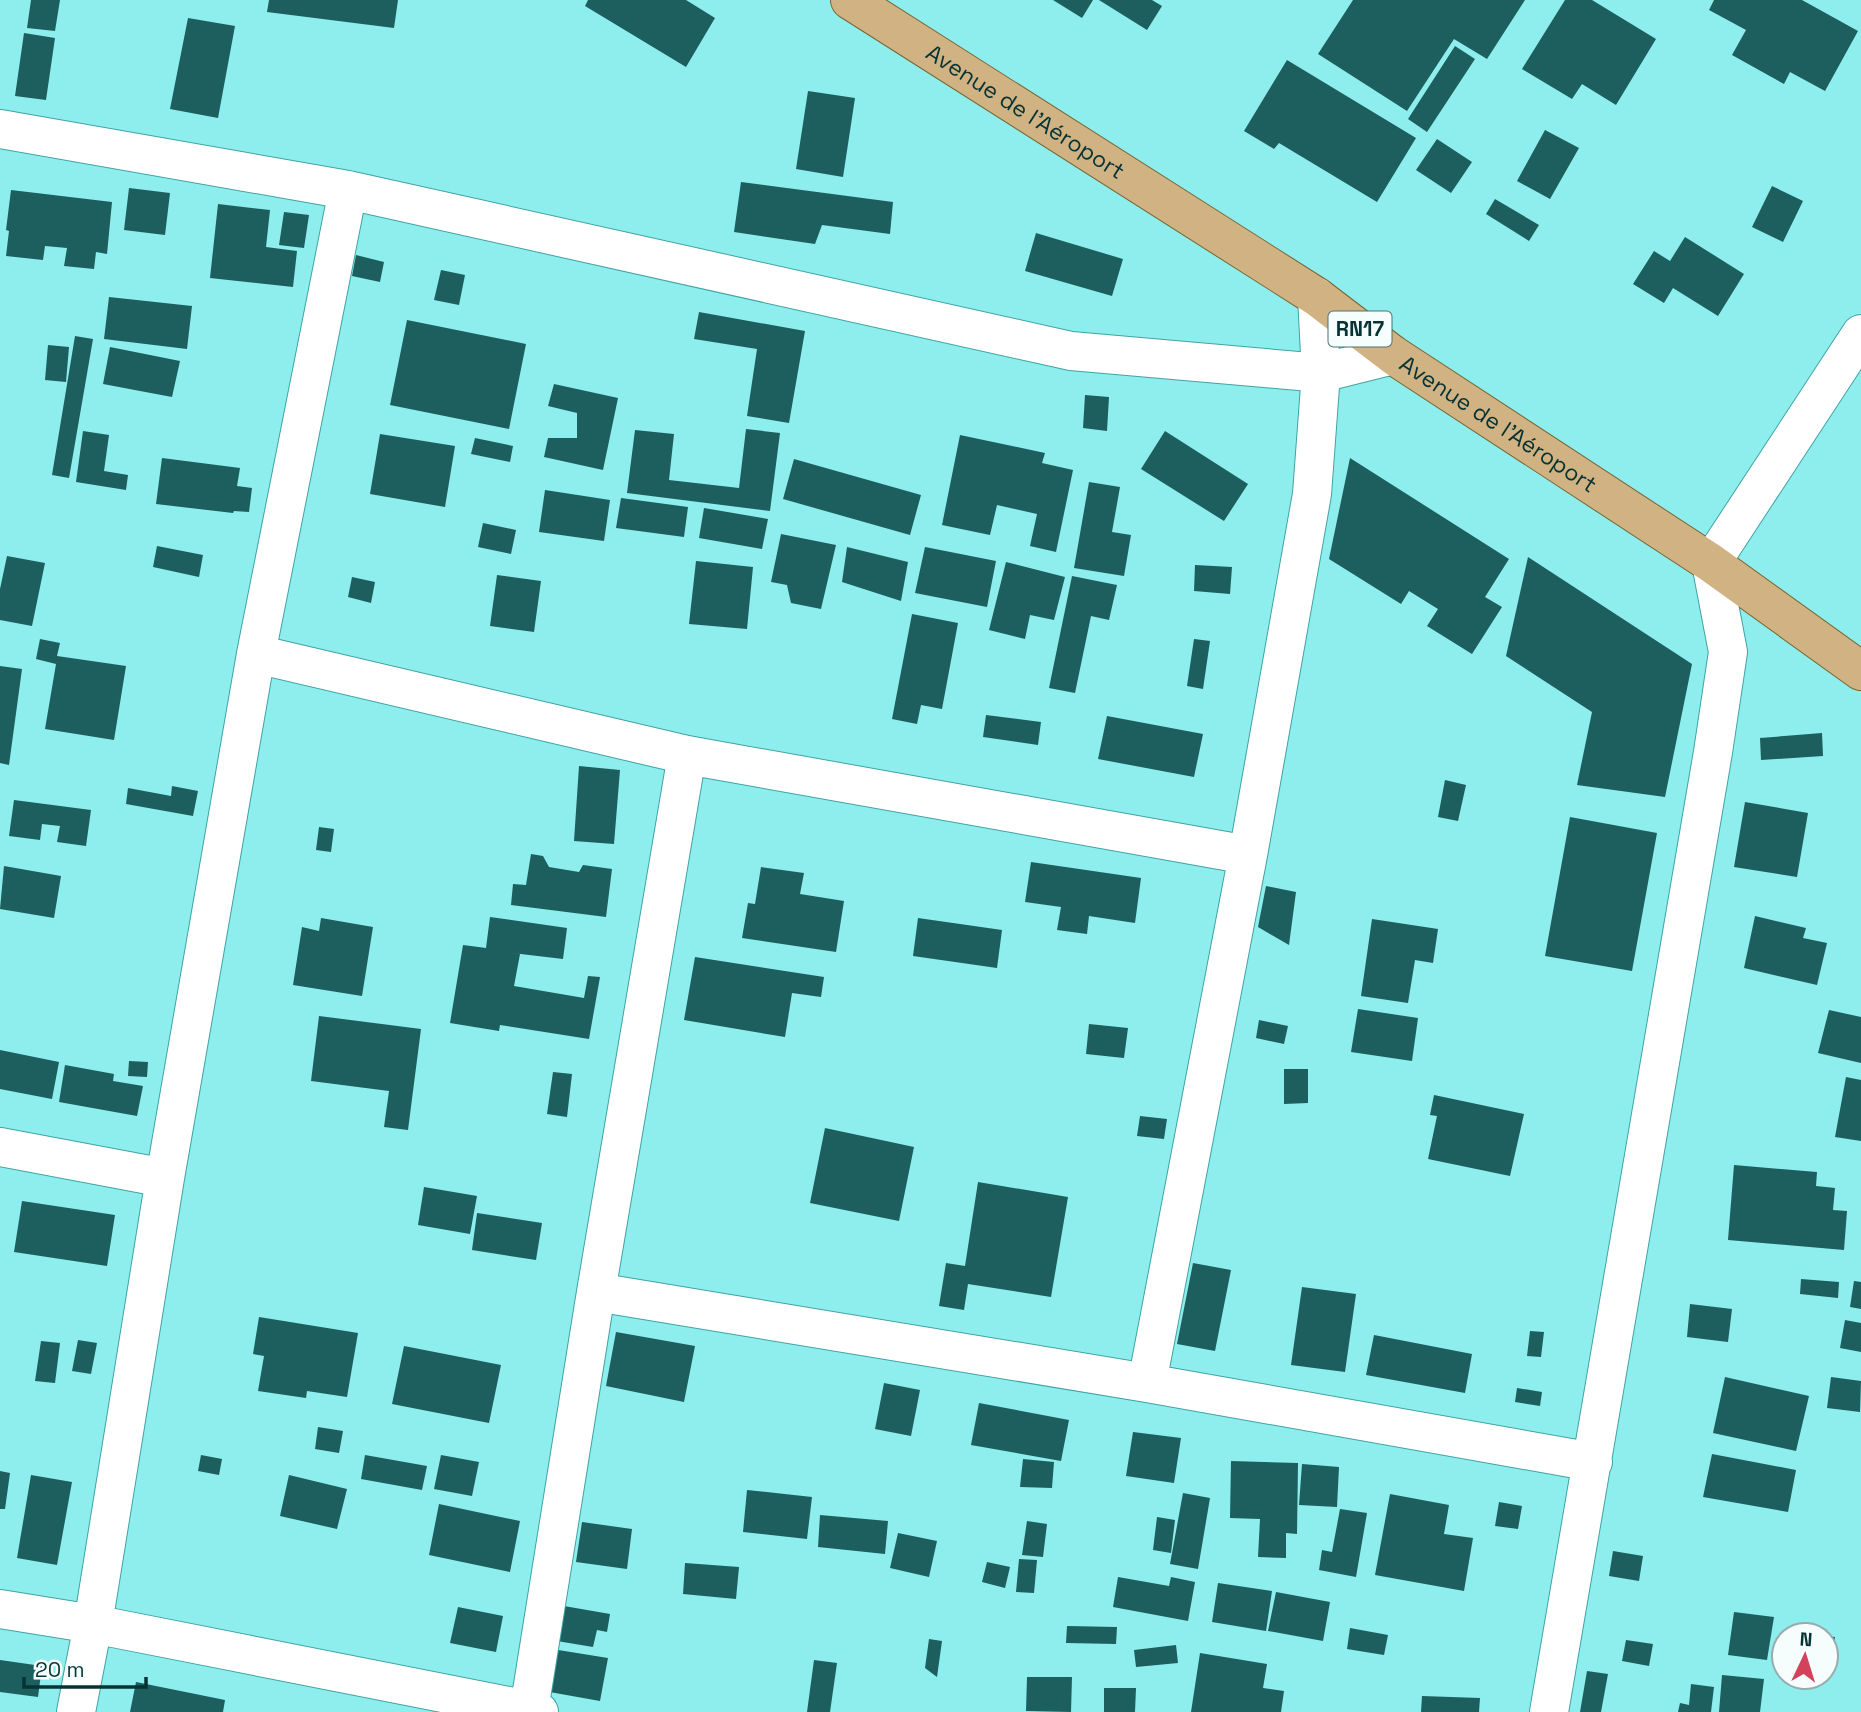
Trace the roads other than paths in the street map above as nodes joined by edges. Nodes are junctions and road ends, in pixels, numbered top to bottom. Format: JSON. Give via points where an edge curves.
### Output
{"nodes":[{"id":1,"x":850,"y":0,"type":"edge"},
{"id":2,"x":0,"y":129,"type":"edge"},
{"id":3,"x":348,"y":190,"type":"junction"},
{"id":4,"x":1317,"y":297,"type":"junction"},
{"id":5,"x":1861,"y":334,"type":"edge"},
{"id":6,"x":1393,"y":355,"type":"junction"},
{"id":7,"x":1321,"y":373,"type":"junction"},
{"id":8,"x":1711,"y":563,"type":"junction"},
{"id":9,"x":256,"y":654,"type":"junction"},
{"id":10,"x":1861,"y":671,"type":"edge"},
{"id":11,"x":687,"y":755,"type":"junction"},
{"id":12,"x":1248,"y":855,"type":"junction"},
{"id":13,"x":0,"y":1147,"type":"edge"},
{"id":14,"x":165,"y":1178,"type":"junction"},
{"id":15,"x":596,"y":1293,"type":"junction"},
{"id":16,"x":1147,"y":1383,"type":"junction"},
{"id":17,"x":1593,"y":1462,"type":"junction"},
{"id":18,"x":0,"y":1609,"type":"edge"},
{"id":19,"x":93,"y":1624,"type":"junction"},
{"id":20,"x":534,"y":1711,"type":"edge"},
{"id":21,"x":76,"y":1712,"type":"edge"},
{"id":22,"x":1549,"y":1712,"type":"edge"}],
"edges":[{"from":1,"to":4,"type":"main road","name":"Avenue de l'Aéroport","number":"RN17"},
{"from":2,"to":3,"type":"street"},
{"from":3,"to":7,"type":"street","via":[[1071,351]]},
{"from":3,"to":9,"type":"street"},
{"from":4,"to":6,"type":"main road","name":"Avenue de l'Aéroport","number":"RN17"},
{"from":4,"to":7,"type":"street"},
{"from":5,"to":8,"type":"street"},
{"from":6,"to":7,"type":"street"},
{"from":6,"to":8,"type":"main road","name":"Avenue de l'Aéroport","number":"RN17"},
{"from":7,"to":12,"type":"street","via":[[1312,494]]},
{"from":8,"to":10,"type":"main road","name":"Avenue de l'Aéroport","number":"RN17"},
{"from":8,"to":17,"type":"street","via":[[1728,652]]},
{"from":9,"to":11,"type":"street"},
{"from":9,"to":14,"type":"street"},
{"from":11,"to":12,"type":"street"},
{"from":11,"to":15,"type":"street"},
{"from":12,"to":16,"type":"street"},
{"from":13,"to":14,"type":"street"},
{"from":14,"to":19,"type":"street"},
{"from":15,"to":16,"type":"street"},
{"from":15,"to":20,"type":"street"},
{"from":16,"to":17,"type":"street"},
{"from":17,"to":22,"type":"street"},
{"from":18,"to":19,"type":"street"},
{"from":19,"to":20,"type":"street"},
{"from":19,"to":21,"type":"street"}]}
